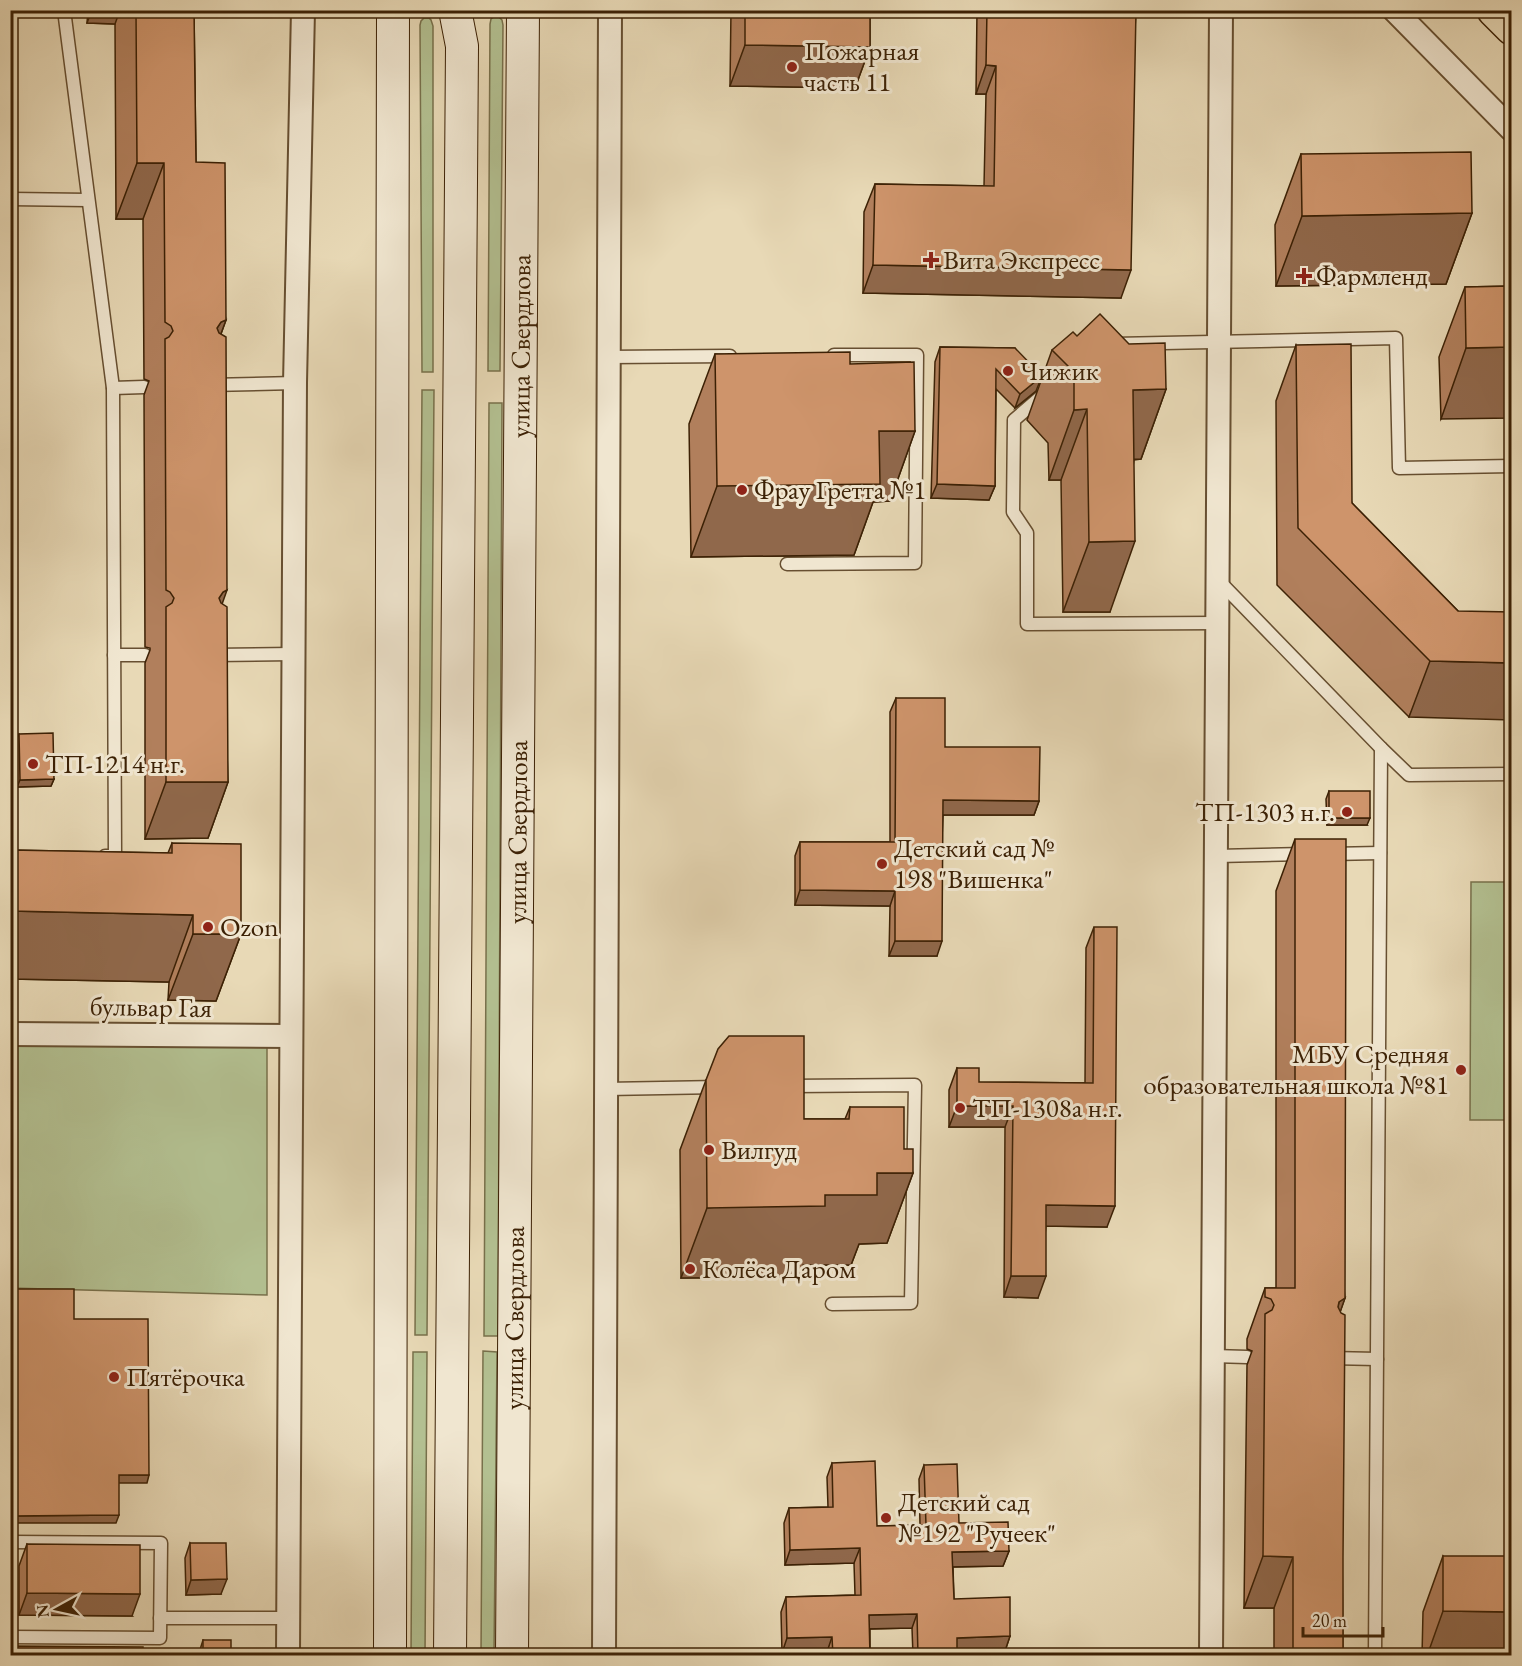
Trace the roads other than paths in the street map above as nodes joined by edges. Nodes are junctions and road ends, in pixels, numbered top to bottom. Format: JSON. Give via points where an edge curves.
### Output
{"nodes":[{"id":1,"x":64,"y":10,"type":"edge"},
{"id":2,"x":303,"y":10,"type":"edge"},
{"id":3,"x":393,"y":10,"type":"edge"},
{"id":4,"x":455,"y":10,"type":"edge"},
{"id":5,"x":470,"y":10,"type":"edge"},
{"id":6,"x":523,"y":10,"type":"edge"},
{"id":7,"x":609,"y":10,"type":"edge"},
{"id":8,"x":1221,"y":10,"type":"edge"},
{"id":9,"x":1394,"y":10,"type":"edge"},
{"id":10,"x":1494,"y":10,"type":"edge"},
{"id":11,"x":1512,"y":28,"type":"edge"},
{"id":12,"x":462,"y":46,"type":"junction"},
{"id":13,"x":1512,"y":130,"type":"edge"},
{"id":14,"x":10,"y":199,"type":"edge"},
{"id":15,"x":88,"y":200,"type":"junction"},
{"id":16,"x":1220,"y":341,"type":"junction"},
{"id":17,"x":1104,"y":345,"type":"edge"},
{"id":18,"x":742,"y":356,"type":"edge"},
{"id":19,"x":824,"y":356,"type":"edge"},
{"id":20,"x":608,"y":357,"type":"junction"},
{"id":21,"x":295,"y":383,"type":"junction"},
{"id":22,"x":205,"y":385,"type":"edge"},
{"id":23,"x":144,"y":387,"type":"dead end"},
{"id":24,"x":113,"y":388,"type":"junction"},
{"id":25,"x":1050,"y":390,"type":"dead end"},
{"id":26,"x":1512,"y":466,"type":"edge"},
{"id":27,"x":787,"y":564,"type":"dead end"},
{"id":28,"x":1218,"y":581,"type":"junction"},
{"id":29,"x":1218,"y":623,"type":"junction"},
{"id":30,"x":293,"y":654,"type":"junction"},
{"id":31,"x":114,"y":655,"type":"junction"},
{"id":32,"x":145,"y":655,"type":"dead end"},
{"id":33,"x":207,"y":655,"type":"edge"},
{"id":34,"x":1381,"y":748,"type":"junction"},
{"id":35,"x":1512,"y":774,"type":"edge"},
{"id":36,"x":1380,"y":853,"type":"junction"},
{"id":37,"x":92,"y":856,"type":"edge"},
{"id":38,"x":1217,"y":856,"type":"junction"},
{"id":39,"x":10,"y":1034,"type":"edge"},
{"id":40,"x":291,"y":1036,"type":"junction"},
{"id":41,"x":728,"y":1087,"type":"edge"},
{"id":42,"x":774,"y":1087,"type":"edge"},
{"id":43,"x":606,"y":1089,"type":"junction"},
{"id":44,"x":832,"y":1304,"type":"dead end"},
{"id":45,"x":1213,"y":1356,"type":"junction"},
{"id":46,"x":1247,"y":1357,"type":"dead end"},
{"id":47,"x":1327,"y":1358,"type":"edge"},
{"id":48,"x":1377,"y":1359,"type":"junction"},
{"id":49,"x":10,"y":1542,"type":"edge"},
{"id":50,"x":288,"y":1617,"type":"junction"},
{"id":51,"x":160,"y":1618,"type":"junction"},
{"id":52,"x":10,"y":1637,"type":"edge"},
{"id":53,"x":288,"y":1656,"type":"edge"},
{"id":54,"x":390,"y":1656,"type":"edge"},
{"id":55,"x":450,"y":1656,"type":"edge"},
{"id":56,"x":512,"y":1656,"type":"edge"},
{"id":57,"x":604,"y":1656,"type":"edge"},
{"id":58,"x":1211,"y":1656,"type":"edge"},
{"id":59,"x":1375,"y":1656,"type":"edge"}],
"edges":[{"from":1,"to":15,"type":"lane"},
{"from":2,"to":21,"type":"street"},
{"from":3,"to":54,"type":"main road"},
{"from":4,"to":12,"type":"main road"},
{"from":5,"to":12,"type":"main road"},
{"from":6,"to":56,"type":"main road","name":"улица Свердлова"},
{"from":7,"to":20,"type":"street"},
{"from":8,"to":16,"type":"street"},
{"from":9,"to":13,"type":"street"},
{"from":10,"to":11,"type":"main road"},
{"from":12,"to":55,"type":"main road"},
{"from":14,"to":15,"type":"lane"},
{"from":15,"to":24,"type":"lane"},
{"from":16,"to":17,"type":"lane"},
{"from":16,"to":26,"type":"lane","via":[[1395,338],[1399,468]]},
{"from":16,"to":28,"type":"street"},
{"from":18,"to":20,"type":"lane"},
{"from":19,"to":27,"type":"lane","via":[[917,355],[915,563]]},
{"from":20,"to":43,"type":"street"},
{"from":21,"to":22,"type":"lane"},
{"from":21,"to":30,"type":"street"},
{"from":23,"to":24,"type":"lane"},
{"from":24,"to":31,"type":"lane"},
{"from":25,"to":29,"type":"lane","via":[[1014,420],[1012,512],[1028,533],[1027,624]]},
{"from":28,"to":29,"type":"street"},
{"from":28,"to":34,"type":"lane"},
{"from":29,"to":38,"type":"street"},
{"from":30,"to":33,"type":"lane"},
{"from":30,"to":40,"type":"street"},
{"from":31,"to":32,"type":"lane"},
{"from":31,"to":37,"type":"lane","via":[[116,856]]},
{"from":34,"to":35,"type":"lane","via":[[1409,775]]},
{"from":34,"to":36,"type":"lane"},
{"from":36,"to":38,"type":"lane"},
{"from":36,"to":48,"type":"lane"},
{"from":38,"to":45,"type":"street"},
{"from":39,"to":40,"type":"street","name":"бульвар Гая"},
{"from":40,"to":50,"type":"street"},
{"from":41,"to":43,"type":"lane"},
{"from":42,"to":44,"type":"lane","via":[[915,1084],[911,1303]]},
{"from":43,"to":57,"type":"street"},
{"from":45,"to":46,"type":"lane"},
{"from":45,"to":58,"type":"street"},
{"from":47,"to":48,"type":"lane"},
{"from":48,"to":59,"type":"lane"},
{"from":49,"to":51,"type":"lane","via":[[161,1543]]},
{"from":50,"to":51,"type":"lane"},
{"from":50,"to":53,"type":"street"},
{"from":51,"to":52,"type":"lane","via":[[160,1638]]}]}
